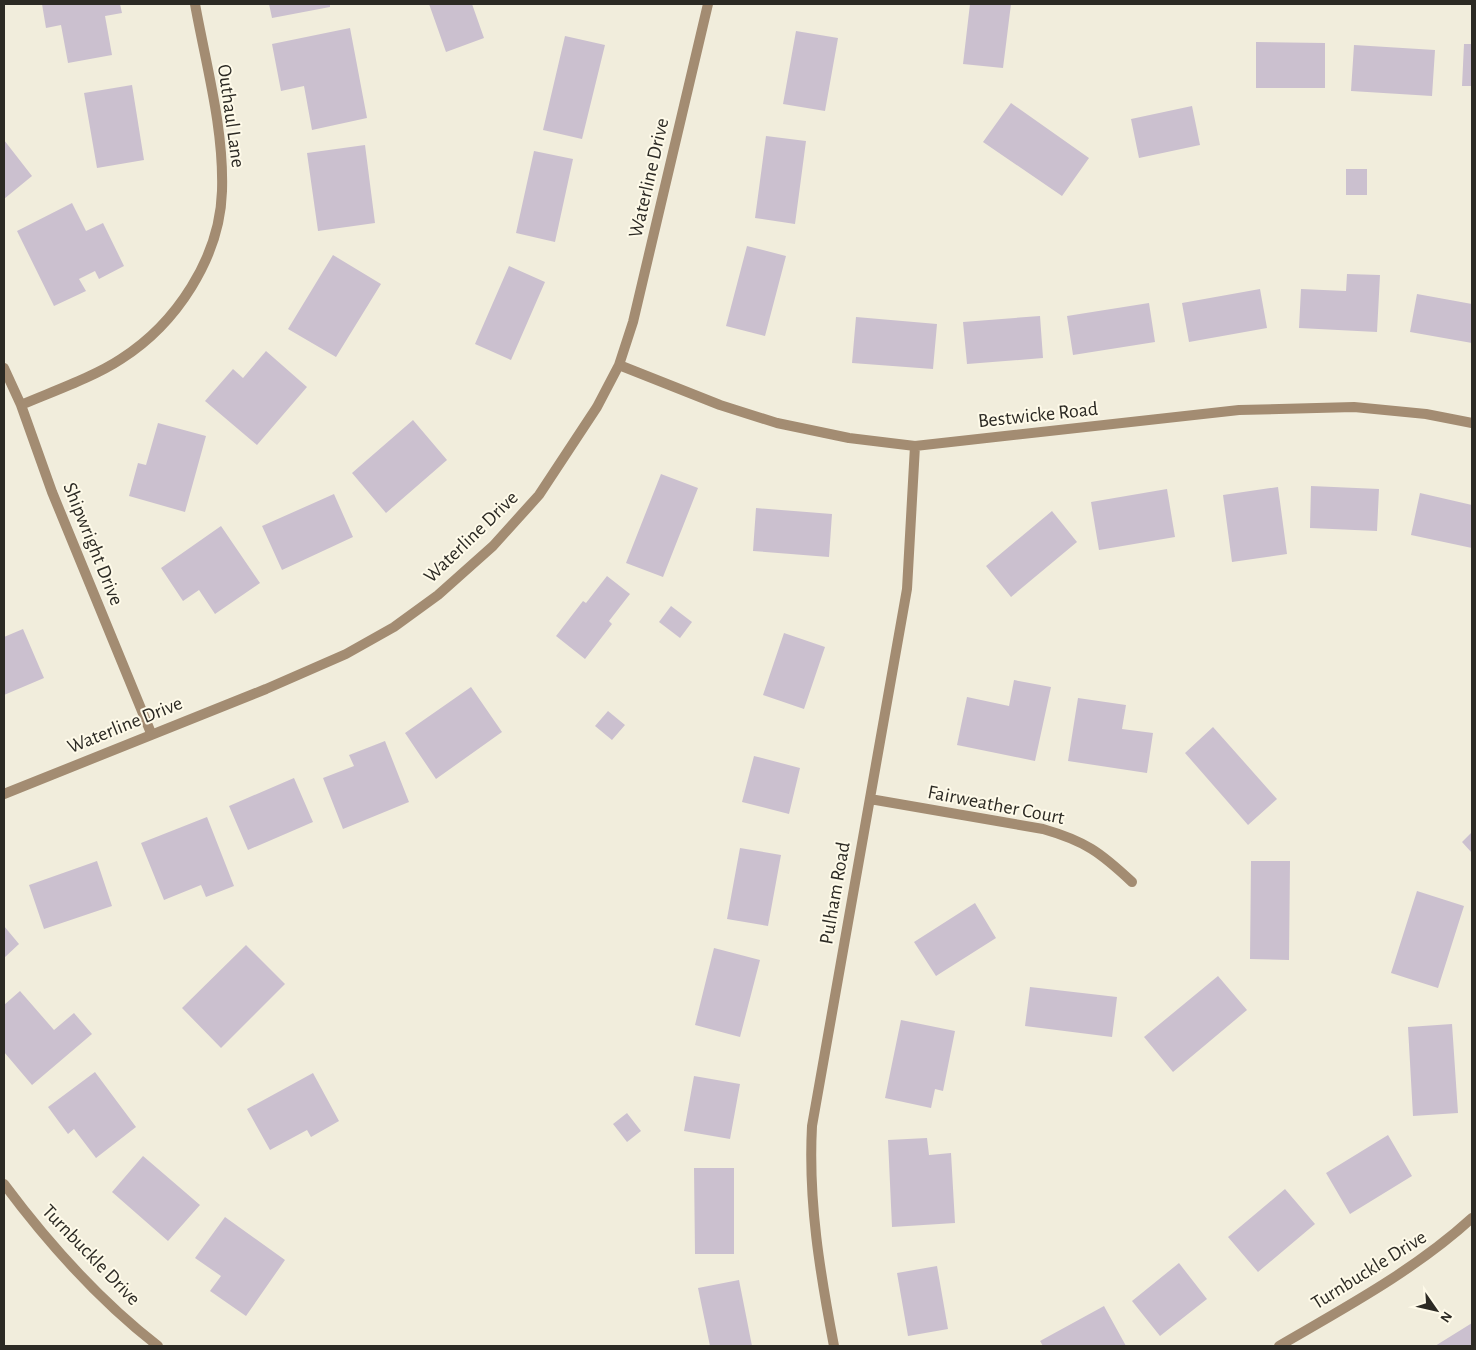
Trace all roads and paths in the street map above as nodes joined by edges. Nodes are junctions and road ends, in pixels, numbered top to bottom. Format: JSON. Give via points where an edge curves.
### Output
{"nodes":[{"id":1,"x":195,"y":4,"type":"edge"},
{"id":2,"x":708,"y":4,"type":"edge"},
{"id":3,"x":619,"y":365,"type":"junction"},
{"id":4,"x":4,"y":368,"type":"edge"},
{"id":5,"x":21,"y":405,"type":"junction"},
{"id":6,"x":1472,"y":423,"type":"edge"},
{"id":7,"x":915,"y":446,"type":"junction"},
{"id":8,"x":151,"y":733,"type":"junction"},
{"id":9,"x":4,"y":794,"type":"edge"},
{"id":10,"x":870,"y":799,"type":"junction"},
{"id":11,"x":1132,"y":882,"type":"dead end"},
{"id":12,"x":4,"y":1184,"type":"edge"},
{"id":13,"x":1472,"y":1218,"type":"edge"},
{"id":14,"x":158,"y":1346,"type":"edge"},
{"id":15,"x":834,"y":1346,"type":"edge"},
{"id":16,"x":1279,"y":1346,"type":"edge"}],
"edges":[{"from":1,"to":5,"type":"street","name":"Outhaul Lane","via":[[221,145],[222,192],[215,233],[204,262],[178,308],[141,346],[119,361]]},
{"from":2,"to":3,"type":"street","name":"Waterline Drive"},
{"from":3,"to":7,"type":"street","name":"Bestwicke Road","via":[[720,405],[777,423],[849,438]]},
{"from":3,"to":8,"type":"street","name":"Waterline Drive","via":[[597,407],[539,495],[493,546],[438,595],[394,627],[346,654]]},
{"from":4,"to":5,"type":"street","name":"Shipwright Drive"},
{"from":5,"to":8,"type":"street","name":"Shipwright Drive","via":[[52,492]]},
{"from":6,"to":7,"type":"street","name":"Bestwicke Road","via":[[1426,414],[1354,407],[1240,410]]},
{"from":7,"to":10,"type":"street","name":"Pulham Road","via":[[907,589]]},
{"from":8,"to":9,"type":"street","name":"Waterline Drive"},
{"from":10,"to":11,"type":"street","name":"Fairweather Court","via":[[1042,829],[1070,837],[1103,855]]},
{"from":10,"to":15,"type":"street","name":"Pulham Road","via":[[817,1090],[810,1164],[812,1218]]},
{"from":12,"to":14,"type":"street","name":"Turnbuckle Drive","via":[[83,1278]]},
{"from":13,"to":16,"type":"street","name":"Turnbuckle Drive","via":[[1445,1243],[1396,1277]]}]}
